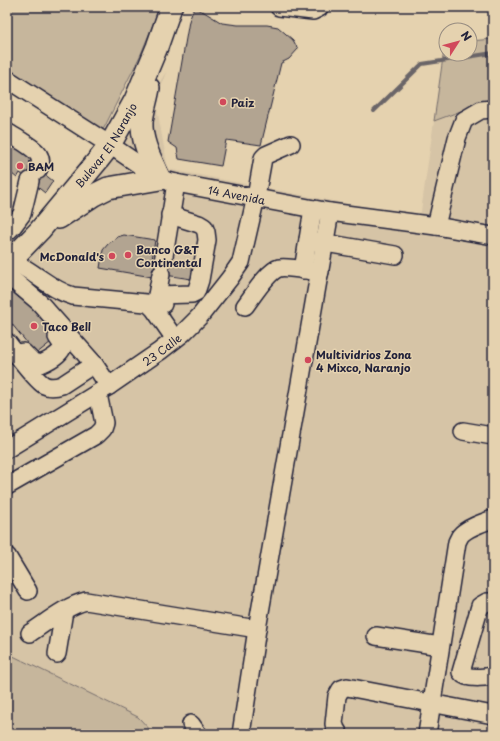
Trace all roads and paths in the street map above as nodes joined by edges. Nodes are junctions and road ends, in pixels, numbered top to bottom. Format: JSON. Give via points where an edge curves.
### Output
{"nodes":[{"id":1,"x":171,"y":7,"type":"edge"},
{"id":2,"x":279,"y":7,"type":"edge"},
{"id":3,"x":319,"y":8,"type":"edge"},
{"id":4,"x":157,"y":47,"type":"junction"},
{"id":5,"x":7,"y":79,"type":"edge"},
{"id":6,"x":493,"y":109,"type":"edge"},
{"id":7,"x":7,"y":132,"type":"edge"},
{"id":8,"x":291,"y":144,"type":"dead end"},
{"id":9,"x":110,"y":145,"type":"junction"},
{"id":10,"x":168,"y":181,"type":"junction"},
{"id":11,"x":256,"y":197,"type":"junction"},
{"id":12,"x":313,"y":209,"type":"junction"},
{"id":13,"x":330,"y":212,"type":"junction"},
{"id":14,"x":170,"y":215,"type":"junction"},
{"id":15,"x":436,"y":226,"type":"junction"},
{"id":16,"x":40,"y":230,"type":"junction"},
{"id":17,"x":7,"y":232,"type":"edge"},
{"id":18,"x":493,"y":236,"type":"edge"},
{"id":19,"x":308,"y":240,"type":"junction"},
{"id":20,"x":326,"y":243,"type":"junction"},
{"id":21,"x":395,"y":256,"type":"dead end"},
{"id":22,"x":8,"y":266,"type":"edge"},
{"id":23,"x":303,"y":270,"type":"junction"},
{"id":24,"x":320,"y":272,"type":"junction"},
{"id":25,"x":14,"y":287,"type":"edge"},
{"id":26,"x":157,"y":295,"type":"junction"},
{"id":27,"x":244,"y":306,"type":"dead end"},
{"id":28,"x":57,"y":336,"type":"dead end"},
{"id":29,"x":179,"y":336,"type":"junction"},
{"id":30,"x":9,"y":344,"type":"edge"},
{"id":31,"x":94,"y":364,"type":"junction"},
{"id":32,"x":103,"y":390,"type":"junction"},
{"id":33,"x":463,"y":431,"type":"dead end"},
{"id":34,"x":493,"y":436,"type":"edge"},
{"id":35,"x":7,"y":449,"type":"edge"},
{"id":36,"x":7,"y":486,"type":"edge"},
{"id":37,"x":493,"y":518,"type":"edge"},
{"id":38,"x":7,"y":556,"type":"edge"},
{"id":39,"x":28,"y":591,"type":"dead end"},
{"id":40,"x":493,"y":602,"type":"edge"},
{"id":41,"x":64,"y":611,"type":"junction"},
{"id":42,"x":257,"y":629,"type":"junction"},
{"id":43,"x":30,"y":633,"type":"dead end"},
{"id":44,"x":376,"y":636,"type":"dead end"},
{"id":45,"x":440,"y":646,"type":"junction"},
{"id":46,"x":57,"y":654,"type":"dead end"},
{"id":47,"x":493,"y":675,"type":"edge"},
{"id":48,"x":431,"y":703,"type":"junction"},
{"id":49,"x":493,"y":715,"type":"edge"},
{"id":50,"x":240,"y":734,"type":"edge"},
{"id":51,"x":339,"y":734,"type":"edge"},
{"id":52,"x":427,"y":734,"type":"edge"}],
"edges":[{"from":1,"to":4,"type":"main road","name":"Bulevar El Naranjo"},
{"from":2,"to":3,"type":"street","via":[[313,11]]},
{"from":4,"to":9,"type":"main road","name":"Bulevar El Naranjo","via":[[135,100]]},
{"from":4,"to":10,"type":"main road","via":[[142,124],[148,152]]},
{"from":5,"to":9,"type":"street","name":"14 Avenida"},
{"from":6,"to":15,"type":"street","via":[[481,110],[464,120],[457,138]]},
{"from":7,"to":17,"type":"street","via":[[36,152],[41,160],[22,214]]},
{"from":8,"to":11,"type":"street","name":"23 Calle","via":[[263,158]]},
{"from":9,"to":10,"type":"street","name":"14 Avenida"},
{"from":9,"to":16,"type":"main road","name":"Bulevar El Naranjo"},
{"from":10,"to":11,"type":"street","name":"14 Avenida"},
{"from":10,"to":14,"type":"street"},
{"from":10,"to":16,"type":"main road","via":[[108,188]]},
{"from":11,"to":12,"type":"street","name":"14 Avenida"},
{"from":11,"to":29,"type":"street","name":"23 Calle","via":[[240,262],[200,316]]},
{"from":12,"to":13,"type":"street","name":"14 Avenida"},
{"from":12,"to":19,"type":"street"},
{"from":13,"to":15,"type":"street","name":"14 Avenida"},
{"from":13,"to":20,"type":"street"},
{"from":14,"to":26,"type":"street"},
{"from":14,"to":26,"type":"street","via":[[204,227],[207,240],[196,292]]},
{"from":15,"to":18,"type":"street","name":"14 Avenida"},
{"from":16,"to":22,"type":"main road","name":"Bulevar El Naranjo"},
{"from":19,"to":20,"type":"street"},
{"from":19,"to":23,"type":"street"},
{"from":20,"to":21,"type":"street"},
{"from":20,"to":24,"type":"street"},
{"from":22,"to":25,"type":"street"},
{"from":22,"to":29,"type":"street","via":[[33,274],[65,294],[146,303]]},
{"from":23,"to":24,"type":"street"},
{"from":23,"to":27,"type":"street","via":[[279,268],[271,273]]},
{"from":24,"to":42,"type":"street"},
{"from":25,"to":31,"type":"street","via":[[41,306]]},
{"from":26,"to":29,"type":"street"},
{"from":28,"to":30,"type":"street","via":[[63,346],[62,349],[41,364],[32,362],[23,351]]},
{"from":29,"to":32,"type":"street","name":"23 Calle"},
{"from":30,"to":31,"type":"street","via":[[40,382],[53,387],[62,385]]},
{"from":31,"to":32,"type":"street"},
{"from":32,"to":35,"type":"street","name":"23 Calle"},
{"from":32,"to":36,"type":"street","via":[[102,429],[96,435]]},
{"from":33,"to":34,"type":"street"},
{"from":37,"to":45,"type":"street","via":[[472,527],[460,535],[457,542]]},
{"from":38,"to":39,"type":"street"},
{"from":40,"to":47,"type":"street","via":[[480,606],[461,672],[466,676]]},
{"from":41,"to":42,"type":"street","via":[[86,601]]},
{"from":41,"to":43,"type":"street"},
{"from":41,"to":46,"type":"street"},
{"from":42,"to":50,"type":"street"},
{"from":44,"to":45,"type":"street"},
{"from":45,"to":48,"type":"street"},
{"from":48,"to":49,"type":"street"},
{"from":48,"to":51,"type":"street","via":[[347,687],[341,689],[337,696],[334,724]]},
{"from":48,"to":52,"type":"street"}]}
